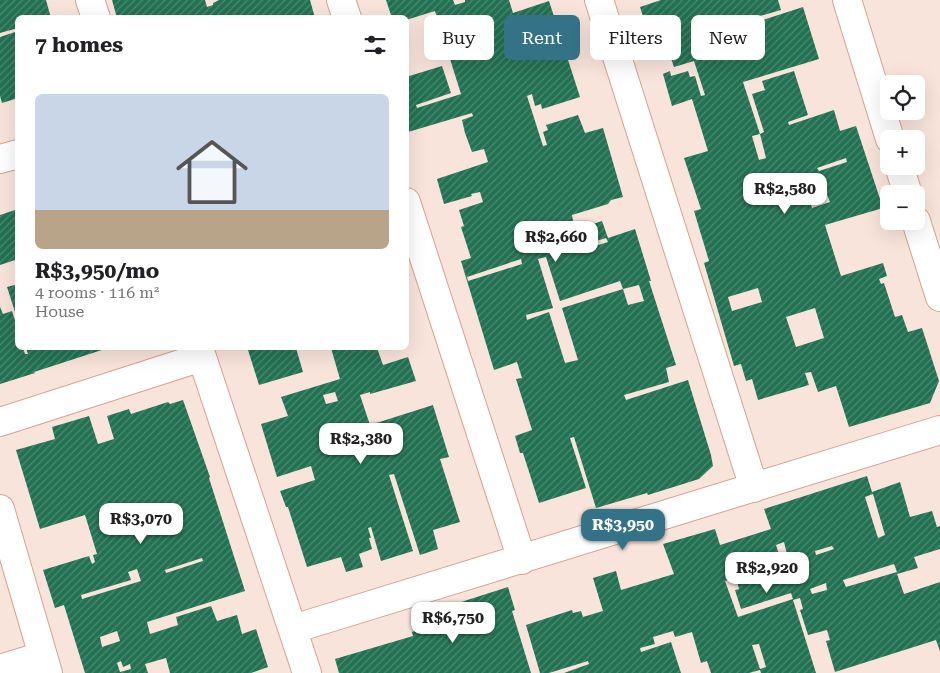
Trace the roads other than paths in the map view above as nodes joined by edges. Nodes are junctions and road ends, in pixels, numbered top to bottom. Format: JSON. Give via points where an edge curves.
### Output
{"nodes":[{"id":1,"x":90,"y":0,"type":"edge"},
{"id":2,"x":341,"y":0,"type":"edge"},
{"id":3,"x":598,"y":0,"type":"edge"},
{"id":4,"x":847,"y":0,"type":"edge"},
{"id":5,"x":95,"y":15,"type":"edge"},
{"id":6,"x":346,"y":15,"type":"edge"},
{"id":7,"x":887,"y":130,"type":"edge"},
{"id":8,"x":15,"y":155,"type":"edge"},
{"id":9,"x":0,"y":159,"type":"edge"},
{"id":10,"x":409,"y":211,"type":"edge"},
{"id":11,"x":919,"y":230,"type":"edge"},
{"id":12,"x":940,"y":297,"type":"edge"},
{"id":13,"x":200,"y":352,"type":"edge"},
{"id":14,"x":0,"y":422,"type":"edge"},
{"id":15,"x":940,"y":430,"type":"edge"},
{"id":16,"x":754,"y":488,"type":"junction"},
{"id":17,"x":0,"y":509,"type":"edge"},
{"id":18,"x":522,"y":560,"type":"junction"},
{"id":19,"x":293,"y":629,"type":"junction"},
{"id":20,"x":45,"y":664,"type":"edge"},
{"id":21,"x":0,"y":669,"type":"edge"},
{"id":22,"x":307,"y":673,"type":"edge"}],
"edges":[{"from":1,"to":5,"type":"street"},
{"from":2,"to":6,"type":"street"},
{"from":3,"to":16,"type":"street"},
{"from":4,"to":7,"type":"street"},
{"from":8,"to":9,"type":"street"},
{"from":10,"to":18,"type":"street"},
{"from":11,"to":12,"type":"street"},
{"from":13,"to":14,"type":"street"},
{"from":13,"to":19,"type":"street"},
{"from":15,"to":16,"type":"street"},
{"from":16,"to":18,"type":"street"},
{"from":17,"to":20,"type":"street"},
{"from":18,"to":19,"type":"street"},
{"from":19,"to":22,"type":"street"},
{"from":20,"to":21,"type":"street"}]}
